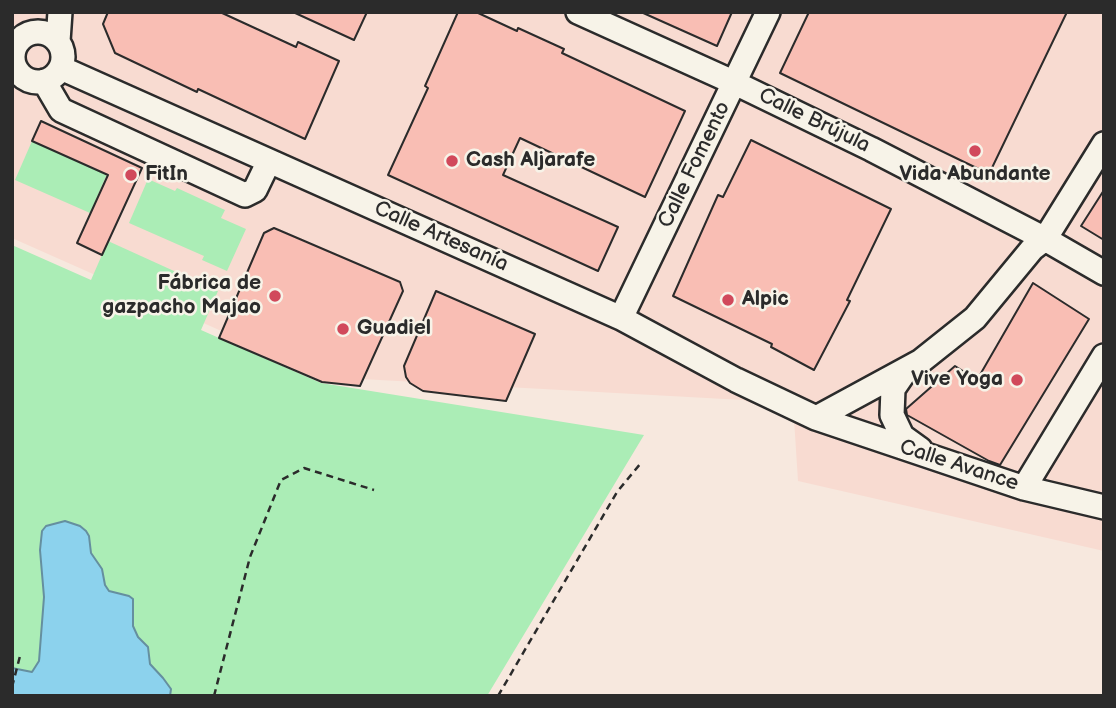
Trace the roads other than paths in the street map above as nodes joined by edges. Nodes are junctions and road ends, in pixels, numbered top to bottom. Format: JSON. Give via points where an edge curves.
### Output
{"nodes":[{"id":1,"x":45,"y":12,"type":"edge"},
{"id":2,"x":60,"y":12,"type":"edge"},
{"id":3,"x":578,"y":12,"type":"edge"},
{"id":4,"x":768,"y":12,"type":"edge"},
{"id":5,"x":58,"y":41,"type":"junction"},
{"id":6,"x":17,"y":55,"type":"edge"},
{"id":7,"x":53,"y":74,"type":"junction"},
{"id":8,"x":735,"y":83,"type":"junction"},
{"id":9,"x":1104,"y":144,"type":"edge"},
{"id":10,"x":269,"y":160,"type":"junction"},
{"id":11,"x":1045,"y":239,"type":"junction"},
{"id":12,"x":1104,"y":274,"type":"edge"},
{"id":13,"x":621,"y":318,"type":"junction"},
{"id":14,"x":1104,"y":356,"type":"edge"},
{"id":15,"x":906,"y":370,"type":"junction"},
{"id":16,"x":816,"y":418,"type":"junction"},
{"id":17,"x":929,"y":456,"type":"junction"},
{"id":18,"x":1024,"y":488,"type":"junction"},
{"id":19,"x":1104,"y":506,"type":"edge"}],
"edges":[{"from":1,"to":6,"type":"street"},
{"from":2,"to":5,"type":"street"},
{"from":3,"to":8,"type":"street","name":"Calle Brújula"},
{"from":4,"to":8,"type":"street","name":"Calle Fomento"},
{"from":5,"to":6,"type":"street","via":[[45,32]]},
{"from":5,"to":7,"type":"street","via":[[64,54]]},
{"from":6,"to":7,"type":"street","via":[[33,81]]},
{"from":7,"to":10,"type":"street","name":"Calle Artesanía"},
{"from":7,"to":10,"type":"street","via":[[61,110],[245,195],[256,190]]},
{"from":8,"to":11,"type":"street","name":"Calle Brújula"},
{"from":8,"to":13,"type":"street","name":"Calle Fomento"},
{"from":9,"to":11,"type":"street"},
{"from":10,"to":13,"type":"street","name":"Calle Artesanía"},
{"from":11,"to":12,"type":"street"},
{"from":11,"to":15,"type":"street","via":[[975,318]]},
{"from":13,"to":16,"type":"street","name":"Calle Artesanía"},
{"from":14,"to":18,"type":"street"},
{"from":15,"to":16,"type":"street"},
{"from":15,"to":17,"type":"street","via":[[893,389],[892,415],[902,436]]},
{"from":16,"to":17,"type":"street","name":"Calle Avance"},
{"from":17,"to":18,"type":"street","name":"Calle Avance"},
{"from":18,"to":19,"type":"street","name":"Calle Avance"}]}
